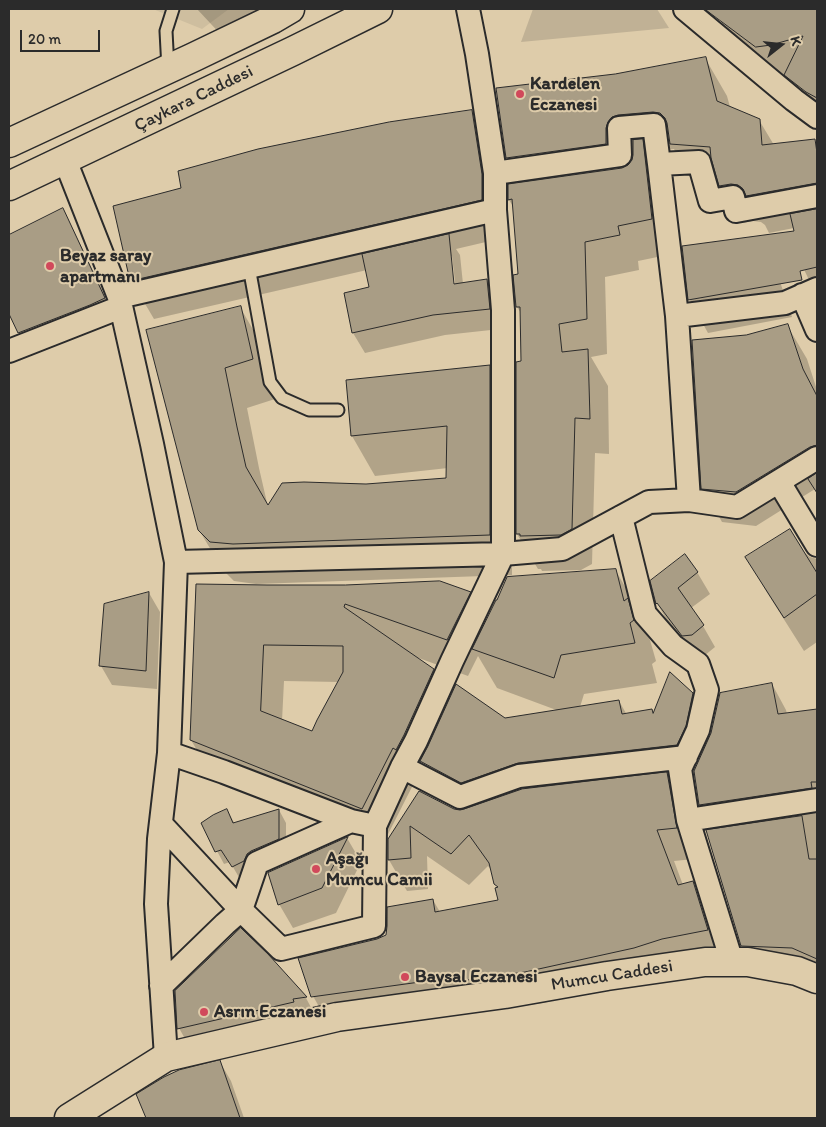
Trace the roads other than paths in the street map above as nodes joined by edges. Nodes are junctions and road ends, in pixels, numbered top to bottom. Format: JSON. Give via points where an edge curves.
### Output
{"nodes":[{"id":1,"x":173,"y":9,"type":"edge"},
{"id":2,"x":290,"y":9,"type":"edge"},
{"id":3,"x":378,"y":9,"type":"edge"},
{"id":4,"x":468,"y":9,"type":"edge"},
{"id":5,"x":685,"y":9,"type":"edge"},
{"id":6,"x":168,"y":69,"type":"junction"},
{"id":7,"x":817,"y":118,"type":"edge"},
{"id":8,"x":9,"y":143,"type":"edge"},
{"id":9,"x":65,"y":160,"type":"junction"},
{"id":10,"x":659,"y":164,"type":"junction"},
{"id":11,"x":495,"y":173,"type":"junction"},
{"id":12,"x":9,"y":186,"type":"edge"},
{"id":13,"x":817,"y":196,"type":"edge"},
{"id":14,"x":495,"y":210,"type":"junction"},
{"id":15,"x":249,"y":267,"type":"junction"},
{"id":16,"x":810,"y":292,"type":"edge"},
{"id":17,"x":120,"y":302,"type":"junction"},
{"id":18,"x":677,"y":316,"type":"junction"},
{"id":19,"x":817,"y":330,"type":"edge"},
{"id":20,"x":9,"y":351,"type":"edge"},
{"id":21,"x":338,"y":410,"type":"dead end"},
{"id":22,"x":817,"y":458,"type":"edge"},
{"id":23,"x":779,"y":482,"type":"junction"},
{"id":24,"x":689,"y":500,"type":"junction"},
{"id":25,"x":621,"y":518,"type":"junction"},
{"id":26,"x":817,"y":545,"type":"edge"},
{"id":27,"x":503,"y":554,"type":"junction"},
{"id":28,"x":176,"y":562,"type":"junction"},
{"id":29,"x":169,"y":753,"type":"junction"},
{"id":30,"x":686,"y":757,"type":"junction"},
{"id":31,"x":402,"y":767,"type":"junction"},
{"id":32,"x":817,"y":800,"type":"edge"},
{"id":33,"x":688,"y":820,"type":"junction"},
{"id":34,"x":351,"y":821,"type":"junction"},
{"id":35,"x":161,"y":824,"type":"junction"},
{"id":36,"x":375,"y":826,"type":"junction"},
{"id":37,"x":241,"y":910,"type":"junction"},
{"id":38,"x":732,"y":962,"type":"junction"},
{"id":39,"x":817,"y":979,"type":"edge"},
{"id":40,"x":161,"y":986,"type":"junction"},
{"id":41,"x":166,"y":1057,"type":"junction"},
{"id":42,"x":69,"y":1118,"type":"edge"}],
"edges":[{"from":1,"to":6,"type":"lane","via":[[166,31]]},
{"from":2,"to":6,"type":"street"},
{"from":3,"to":9,"type":"street","name":"Çaykara Caddesi"},
{"from":4,"to":11,"type":"street","via":[[478,54]]},
{"from":5,"to":7,"type":"street"},
{"from":6,"to":8,"type":"street"},
{"from":9,"to":12,"type":"street","name":"Çaykara Caddesi"},
{"from":9,"to":17,"type":"street"},
{"from":10,"to":11,"type":"street","via":[[654,124],[619,128],[620,155]]},
{"from":10,"to":13,"type":"street","via":[[699,162],[710,201],[732,197],[736,212]]},
{"from":10,"to":18,"type":"street"},
{"from":11,"to":14,"type":"street"},
{"from":14,"to":15,"type":"street"},
{"from":14,"to":27,"type":"street","via":[[503,310]]},
{"from":15,"to":17,"type":"street"},
{"from":15,"to":21,"type":"lane","via":[[270,382],[282,398],[309,410]]},
{"from":16,"to":18,"type":"street","via":[[784,303]]},
{"from":16,"to":19,"type":"street"},
{"from":17,"to":20,"type":"street"},
{"from":17,"to":28,"type":"street"},
{"from":18,"to":24,"type":"street"},
{"from":22,"to":23,"type":"street"},
{"from":23,"to":24,"type":"street","via":[[737,507]]},
{"from":23,"to":26,"type":"street"},
{"from":24,"to":25,"type":"street","via":[[649,502]]},
{"from":25,"to":27,"type":"street","via":[[562,549]]},
{"from":25,"to":30,"type":"street","via":[[645,614],[673,646],[698,664],[707,690],[698,730]]},
{"from":27,"to":28,"type":"street"},
{"from":27,"to":31,"type":"street"},
{"from":28,"to":29,"type":"street"},
{"from":29,"to":34,"type":"street"},
{"from":29,"to":35,"type":"street"},
{"from":30,"to":31,"type":"street","via":[[519,776],[460,797]]},
{"from":30,"to":33,"type":"street","via":[[680,768]]},
{"from":31,"to":36,"type":"street"},
{"from":32,"to":33,"type":"street"},
{"from":33,"to":38,"type":"street"},
{"from":34,"to":36,"type":"street"},
{"from":34,"to":37,"type":"street","via":[[256,863]]},
{"from":35,"to":37,"type":"street"},
{"from":35,"to":40,"type":"street","via":[[156,904]]},
{"from":36,"to":37,"type":"street","via":[[374,926],[281,948]]},
{"from":37,"to":40,"type":"street"},
{"from":38,"to":39,"type":"street","name":"Mumcu Caddesi","via":[[797,971]]},
{"from":38,"to":41,"type":"street","name":"Mumcu Caddesi","via":[[705,962],[616,974],[505,994],[336,1017]]},
{"from":40,"to":41,"type":"street"},
{"from":41,"to":42,"type":"street","name":"Mumcu Caddesi"}]}
